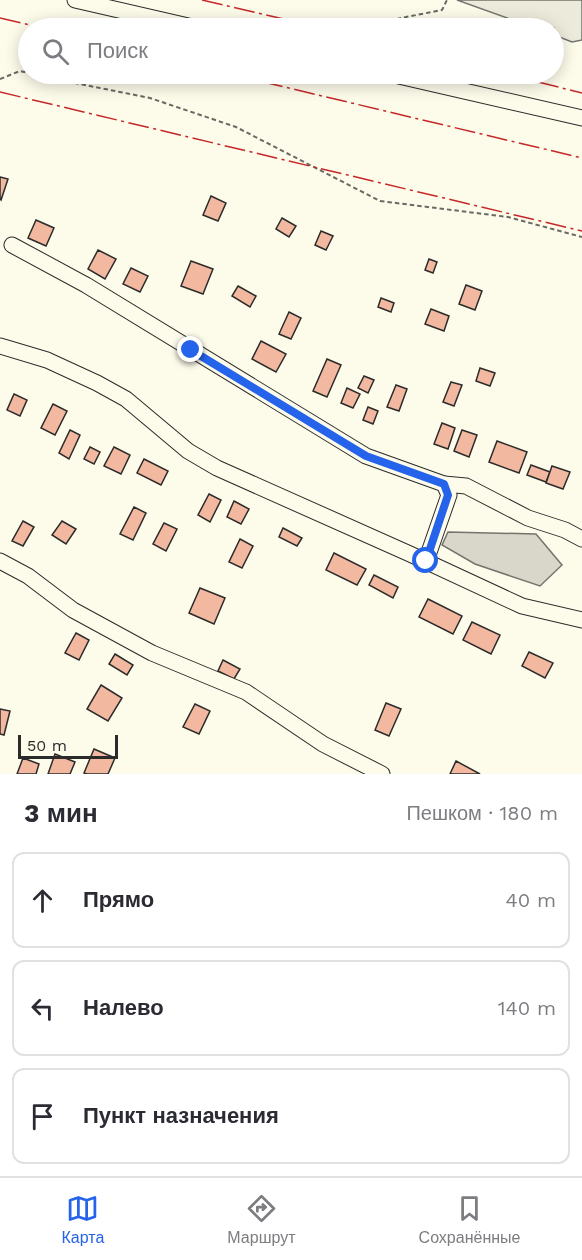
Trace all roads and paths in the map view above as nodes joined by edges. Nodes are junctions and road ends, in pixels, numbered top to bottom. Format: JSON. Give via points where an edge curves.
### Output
{"nodes":[{"id":1,"x":75,"y":0,"type":"edge"},
{"id":2,"x":447,"y":0,"type":"edge"},
{"id":3,"x":153,"y":18,"type":"edge"},
{"id":4,"x":401,"y":18,"type":"edge"},
{"id":5,"x":18,"y":73,"type":"edge"},
{"id":6,"x":0,"y":79,"type":"edge"},
{"id":7,"x":82,"y":84,"type":"edge"},
{"id":8,"x":434,"y":84,"type":"edge"},
{"id":9,"x":582,"y":118,"type":"edge"},
{"id":10,"x":582,"y":237,"type":"edge"},
{"id":11,"x":12,"y":245,"type":"dead end"},
{"id":12,"x":0,"y":346,"type":"edge"},
{"id":13,"x":444,"y":484,"type":"junction"},
{"id":14,"x":582,"y":539,"type":"edge"},
{"id":15,"x":0,"y":561,"type":"edge"},
{"id":16,"x":426,"y":561,"type":"junction"},
{"id":17,"x":582,"y":620,"type":"edge"},
{"id":18,"x":382,"y":774,"type":"edge"}],
"edges":[{"from":1,"to":3,"type":"street"},
{"from":2,"to":4,"type":"path","via":[[441,10]]},
{"from":5,"to":6,"type":"path"},
{"from":7,"to":10,"type":"path","via":[[150,98],[236,128],[380,201],[508,217]]},
{"from":8,"to":9,"type":"street"},
{"from":11,"to":13,"type":"street","via":[[87,285],[366,456]]},
{"from":12,"to":16,"type":"street","via":[[47,360],[126,399],[188,451],[217,468]]},
{"from":13,"to":14,"type":"street","via":[[466,486],[528,518]]},
{"from":13,"to":16,"type":"street","via":[[448,495]]},
{"from":15,"to":18,"type":"street","via":[[28,576],[73,610],[152,653],[246,692],[323,744]]},
{"from":16,"to":17,"type":"street","via":[[522,606]]}]}
